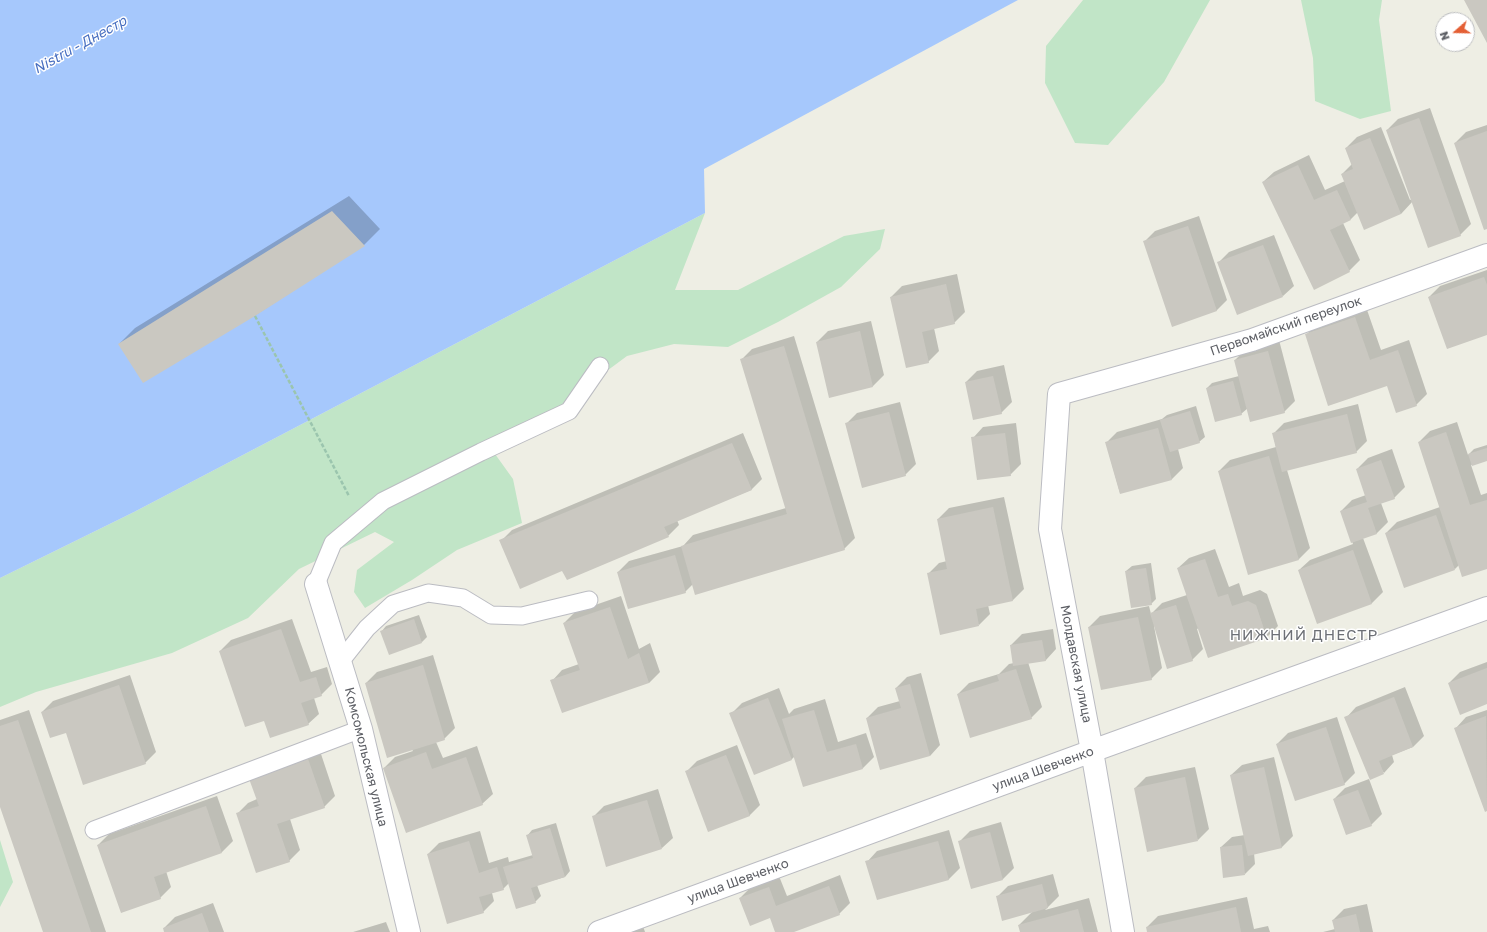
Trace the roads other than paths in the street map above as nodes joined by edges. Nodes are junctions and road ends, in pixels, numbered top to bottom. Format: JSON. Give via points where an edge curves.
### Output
{"nodes":[{"id":1,"x":1487,"y":255,"type":"edge"},
{"id":2,"x":600,"y":366,"type":"dead end"},
{"id":3,"x":1059,"y":394,"type":"joint"},
{"id":4,"x":316,"y":584,"type":"joint"},
{"id":5,"x":590,"y":600,"type":"dead end"},
{"id":6,"x":1487,"y":608,"type":"edge"},
{"id":7,"x":340,"y":662,"type":"junction"},
{"id":8,"x":361,"y":729,"type":"junction"},
{"id":9,"x":1092,"y":751,"type":"junction"},
{"id":10,"x":94,"y":830,"type":"dead end"},
{"id":11,"x":409,"y":932,"type":"edge"},
{"id":12,"x":599,"y":932,"type":"edge"},
{"id":13,"x":1123,"y":932,"type":"edge"}],
"edges":[{"from":1,"to":3,"type":"street","name":"Первомайский переулок","via":[[1252,340]]},
{"from":2,"to":4,"type":"lane","via":[[569,411],[383,501],[333,543]]},
{"from":3,"to":9,"type":"street","name":"Молдавская улица","via":[[1050,529]]},
{"from":4,"to":7,"type":"street","name":"Комсомольская улица"},
{"from":5,"to":7,"type":"lane","via":[[522,616],[491,615],[463,598],[428,592],[393,604],[367,628]]},
{"from":6,"to":9,"type":"street","name":"улица Шевченко"},
{"from":7,"to":8,"type":"street","name":"Комсомольская улица"},
{"from":8,"to":10,"type":"lane"},
{"from":8,"to":11,"type":"street","name":"Комсомольская улица"},
{"from":9,"to":12,"type":"street","name":"улица Шевченко"},
{"from":9,"to":13,"type":"street","name":"Молдавская улица"}]}
